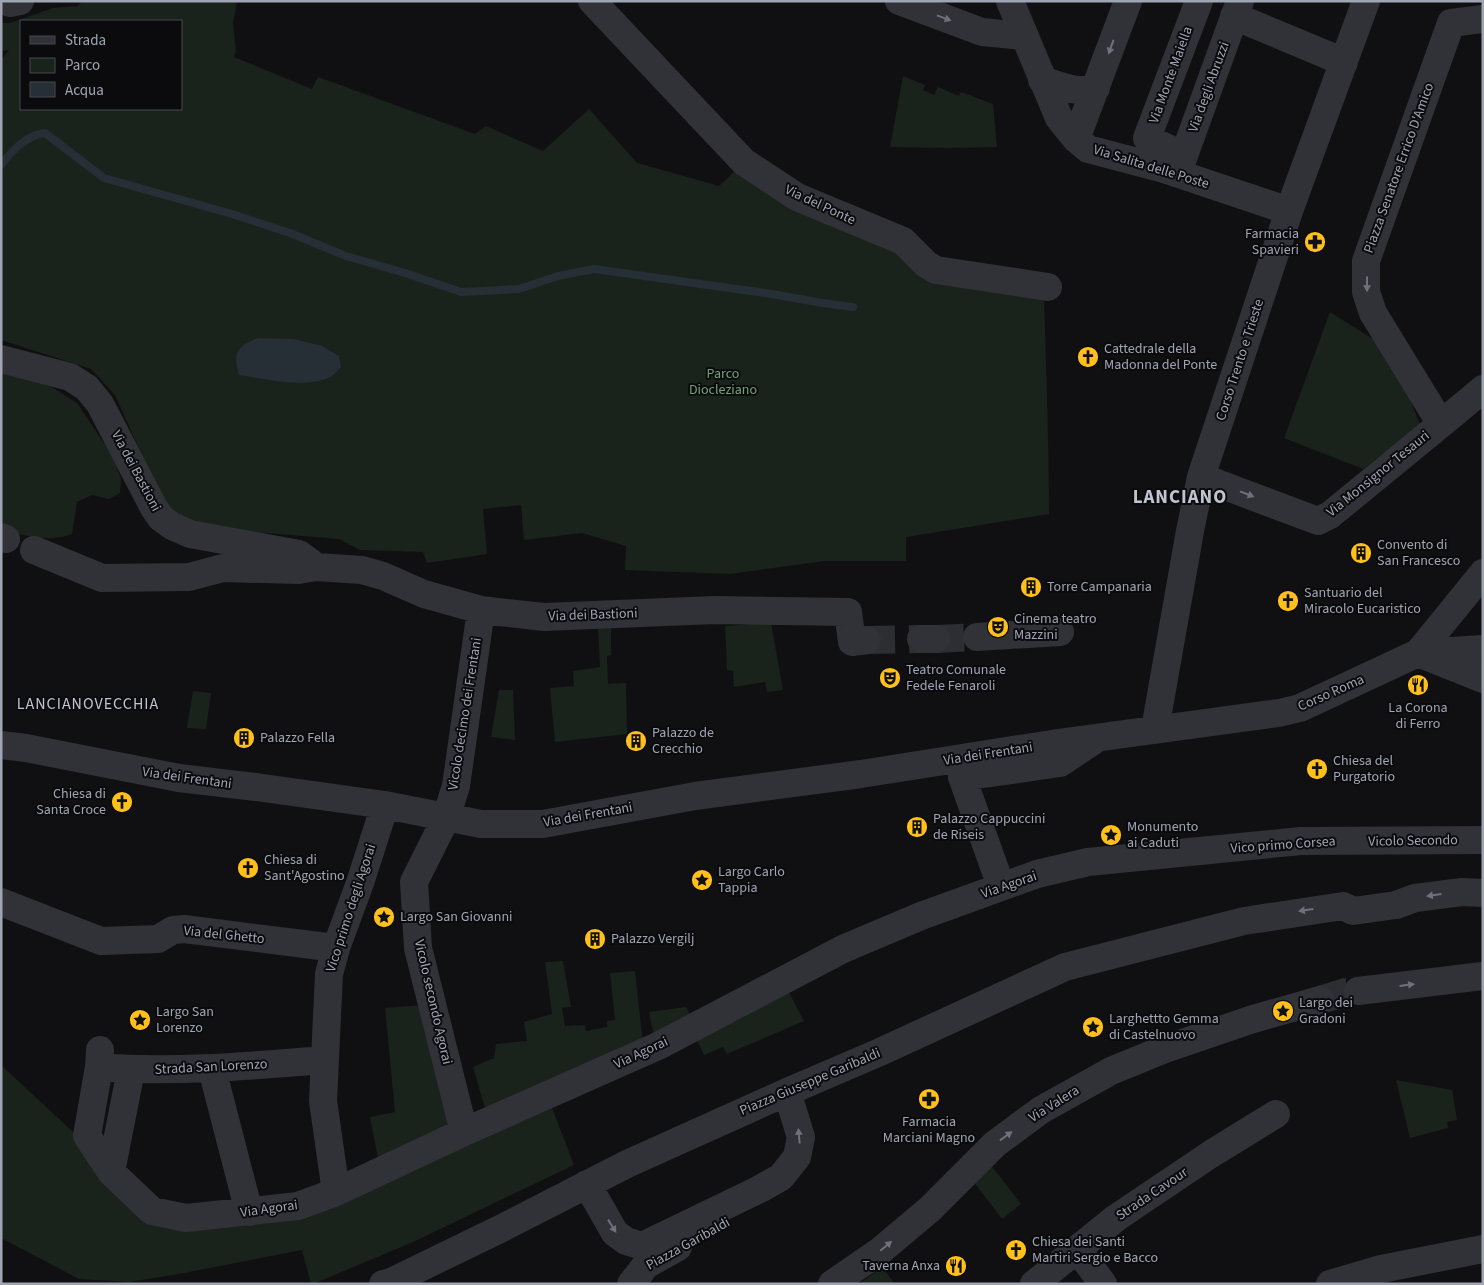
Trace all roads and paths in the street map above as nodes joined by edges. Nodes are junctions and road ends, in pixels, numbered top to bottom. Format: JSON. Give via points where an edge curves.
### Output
{"nodes":[{"id":1,"x":5,"y":1,"type":"edge"},
{"id":2,"x":20,"y":1,"type":"edge"},
{"id":3,"x":592,"y":1,"type":"edge"},
{"id":4,"x":899,"y":1,"type":"edge"},
{"id":5,"x":1010,"y":1,"type":"edge"},
{"id":6,"x":1128,"y":1,"type":"edge"},
{"id":7,"x":1199,"y":1,"type":"edge"},
{"id":8,"x":1366,"y":1,"type":"edge"},
{"id":9,"x":1237,"y":9,"type":"edge"},
{"id":10,"x":1483,"y":19,"type":"edge"},
{"id":11,"x":1023,"y":36,"type":"junction"},
{"id":12,"x":1344,"y":62,"type":"junction"},
{"id":13,"x":1042,"y":80,"type":"junction"},
{"id":14,"x":1096,"y":88,"type":"junction"},
{"id":15,"x":1076,"y":140,"type":"junction"},
{"id":16,"x":1181,"y":165,"type":"junction"},
{"id":17,"x":1289,"y":211,"type":"junction"},
{"id":18,"x":1048,"y":287,"type":"dead end"},
{"id":19,"x":1,"y":359,"type":"edge"},
{"id":20,"x":1483,"y":389,"type":"edge"},
{"id":21,"x":1440,"y":424,"type":"junction"},
{"id":22,"x":1201,"y":477,"type":"junction"},
{"id":23,"x":34,"y":550,"type":"dead end"},
{"id":24,"x":316,"y":567,"type":"junction"},
{"id":25,"x":1483,"y":573,"type":"edge"},
{"id":26,"x":482,"y":610,"type":"junction"},
{"id":27,"x":1060,"y":632,"type":"dead end"},
{"id":28,"x":978,"y":637,"type":"tunnel mouth"},
{"id":29,"x":860,"y":641,"type":"dead end"},
{"id":30,"x":1483,"y":649,"type":"edge"},
{"id":31,"x":1418,"y":653,"type":"junction"},
{"id":32,"x":1483,"y":679,"type":"edge"},
{"id":33,"x":1170,"y":727,"type":"junction"},
{"id":34,"x":1099,"y":737,"type":"junction"},
{"id":35,"x":1,"y":745,"type":"edge"},
{"id":36,"x":385,"y":805,"type":"junction"},
{"id":37,"x":446,"y":818,"type":"junction"},
{"id":38,"x":1483,"y":840,"type":"edge"},
{"id":39,"x":1343,"y":841,"type":"joint"},
{"id":40,"x":1222,"y":850,"type":"joint"},
{"id":41,"x":1001,"y":886,"type":"junction"},
{"id":42,"x":1483,"y":893,"type":"edge"},
{"id":43,"x":1,"y":902,"type":"edge"},
{"id":44,"x":336,"y":948,"type":"junction"},
{"id":45,"x":1483,"y":976,"type":"edge"},
{"id":46,"x":1358,"y":991,"type":"tunnel mouth"},
{"id":47,"x":1320,"y":1000,"type":"tunnel mouth"},
{"id":48,"x":324,"y":1060,"type":"junction"},
{"id":49,"x":212,"y":1069,"type":"junction"},
{"id":50,"x":131,"y":1070,"type":"junction"},
{"id":51,"x":787,"y":1092,"type":"junction"},
{"id":52,"x":1276,"y":1114,"type":"dead end"},
{"id":53,"x":464,"y":1132,"type":"junction"},
{"id":54,"x":87,"y":1136,"type":"joint"},
{"id":55,"x":111,"y":1172,"type":"junction"},
{"id":56,"x":587,"y":1184,"type":"junction"},
{"id":57,"x":336,"y":1192,"type":"junction"},
{"id":58,"x":736,"y":1200,"type":"junction"},
{"id":59,"x":249,"y":1212,"type":"junction"},
{"id":60,"x":1483,"y":1249,"type":"edge"},
{"id":61,"x":1078,"y":1250,"type":"junction"},
{"id":62,"x":388,"y":1283,"type":"edge"},
{"id":63,"x":631,"y":1284,"type":"edge"},
{"id":64,"x":832,"y":1284,"type":"edge"},
{"id":65,"x":1034,"y":1284,"type":"edge"},
{"id":66,"x":1103,"y":1284,"type":"edge"},
{"id":67,"x":1330,"y":1284,"type":"edge"}],
"edges":[{"from":1,"to":2,"type":"street"},
{"from":3,"to":18,"type":"street","name":"Via del Ponte","via":[[744,162],[797,197],[903,241],[936,270]]},
{"from":4,"to":11,"type":"street","one_way":true,"via":[[982,32]]},
{"from":5,"to":11,"type":"street","name":"Via Salita delle Poste"},
{"from":6,"to":14,"type":"street","one_way":true},
{"from":7,"to":16,"type":"street","name":"Via Monte Maiella","via":[[1147,138]]},
{"from":8,"to":12,"type":"street","name":"Corso Trento e Trieste"},
{"from":9,"to":12,"type":"street"},
{"from":9,"to":16,"type":"street","name":"Via degli Abruzzi"},
{"from":10,"to":21,"type":"street","name":"Piazza Senatore Errico D'Amico","one_way":true,"via":[[1451,23],[1366,261],[1366,292],[1373,313]]},
{"from":11,"to":13,"type":"street","name":"Via Salita delle Poste"},
{"from":12,"to":17,"type":"street","name":"Corso Trento e Trieste"},
{"from":13,"to":14,"type":"street","via":[[1074,90]]},
{"from":13,"to":15,"type":"street","name":"Via Salita delle Poste","via":[[1058,118]]},
{"from":14,"to":15,"type":"street"},
{"from":15,"to":16,"type":"street","name":"Via Salita delle Poste","via":[[1088,148]]},
{"from":16,"to":17,"type":"street","name":"Via Salita delle Poste"},
{"from":17,"to":22,"type":"street","name":"Corso Trento e Trieste"},
{"from":19,"to":24,"type":"street","name":"Via dei Bastioni","via":[[70,377],[87,388],[100,404],[154,508],[172,526],[190,534],[298,554]]},
{"from":20,"to":21,"type":"street"},
{"from":22,"to":21,"type":"street","name":"Via Monsignor Tesauri","one_way":true,"via":[[1318,521],[1330,515]]},
{"from":22,"to":33,"type":"street","name":"Corso Trento e Trieste","via":[[1190,531]]},
{"from":23,"to":24,"type":"street","name":"Via dei Bastioni","via":[[102,578],[189,577],[223,568],[298,570]]},
{"from":24,"to":26,"type":"street","name":"Via dei Bastioni","via":[[362,570],[424,594]]},
{"from":25,"to":31,"type":"street"},
{"from":26,"to":29,"type":"street","name":"Via dei Bastioni","via":[[544,617],[715,610],[848,612]]},
{"from":26,"to":37,"type":"street","name":"Vicolo decimo dei Frentani","via":[[456,786]]},
{"from":27,"to":28,"type":"street"},
{"from":30,"to":31,"type":"street","name":"Corso Roma"},
{"from":31,"to":32,"type":"street"},
{"from":31,"to":33,"type":"street","name":"Corso Roma","via":[[1300,708]]},
{"from":33,"to":34,"type":"street","name":"Via dei Frentani"},
{"from":34,"to":37,"type":"street","name":"Via dei Frentani","via":[[690,797],[543,824],[481,824]]},
{"from":34,"to":41,"type":"street","via":[[1060,763],[962,778]]},
{"from":35,"to":36,"type":"street","name":"Via dei Frentani","via":[[178,778]]},
{"from":36,"to":37,"type":"street","name":"Via dei Frentani"},
{"from":36,"to":44,"type":"street","name":"Vico primo degli Agorai"},
{"from":37,"to":53,"type":"street","name":"Vicolo secondo Agorai","via":[[414,882],[418,948]]},
{"from":38,"to":39,"type":"street","name":"Vicolo Secondo"},
{"from":39,"to":40,"type":"street","name":"Vico primo Corsea","via":[[1301,841]]},
{"from":40,"to":41,"type":"street","name":"Via Agorai","via":[[1088,862]]},
{"from":41,"to":53,"type":"street","name":"Via Agorai","via":[[843,948],[658,1046]]},
{"from":42,"to":51,"type":"street","name":"Piazza Giuseppe Garibaldi","one_way":true,"via":[[1462,892],[1353,911],[1343,906],[1244,921],[1065,967]]},
{"from":43,"to":44,"type":"street","name":"Via del Ghetto","via":[[101,941],[158,939],[173,930],[184,929]]},
{"from":44,"to":48,"type":"street","name":"Vico primo degli Agorai","via":[[328,974]]},
{"from":46,"to":45,"type":"street","one_way":true},
{"from":64,"to":47,"type":"street","name":"Via Valera","one_way":true,"via":[[880,1251],[930,1209],[995,1144],[1041,1110],[1111,1070],[1252,1019]]},
{"from":48,"to":49,"type":"street","name":"Strada San Lorenzo"},
{"from":48,"to":57,"type":"street","name":"Vico primo degli Agorai","via":[[323,1101]]},
{"from":49,"to":50,"type":"street","name":"Strada San Lorenzo"},
{"from":49,"to":59,"type":"street"},
{"from":50,"to":54,"type":"street","name":"Strada San Lorenzo","via":[[99,1058]]},
{"from":50,"to":55,"type":"street"},
{"from":51,"to":56,"type":"street","name":"Piazza Giuseppe Garibaldi"},
{"from":58,"to":51,"type":"street","name":"Piazza Garibaldi","one_way":true,"via":[[781,1177],[797,1157],[801,1137]]},
{"from":52,"to":61,"type":"street","name":"Strada Cavour","via":[[1116,1218]]},
{"from":53,"to":57,"type":"street","name":"Via Agorai"},
{"from":54,"to":55,"type":"street","name":"Via Agorai"},
{"from":55,"to":59,"type":"street","name":"Via Agorai","via":[[152,1211],[186,1218]]},
{"from":56,"to":58,"type":"street","name":"Piazza Garibaldi","one_way":true,"via":[[615,1232],[626,1242],[642,1246]]},
{"from":56,"to":62,"type":"street","name":"Piazza Giuseppe Garibaldi"},
{"from":57,"to":59,"type":"street","name":"Via Agorai","via":[[298,1206]]},
{"from":58,"to":63,"type":"street","name":"Piazza Garibaldi","via":[[735,1218],[646,1265]]},
{"from":60,"to":67,"type":"street","via":[[1381,1269]]},
{"from":61,"to":65,"type":"street","name":"Strada Cavour"},
{"from":61,"to":66,"type":"street"}]}
